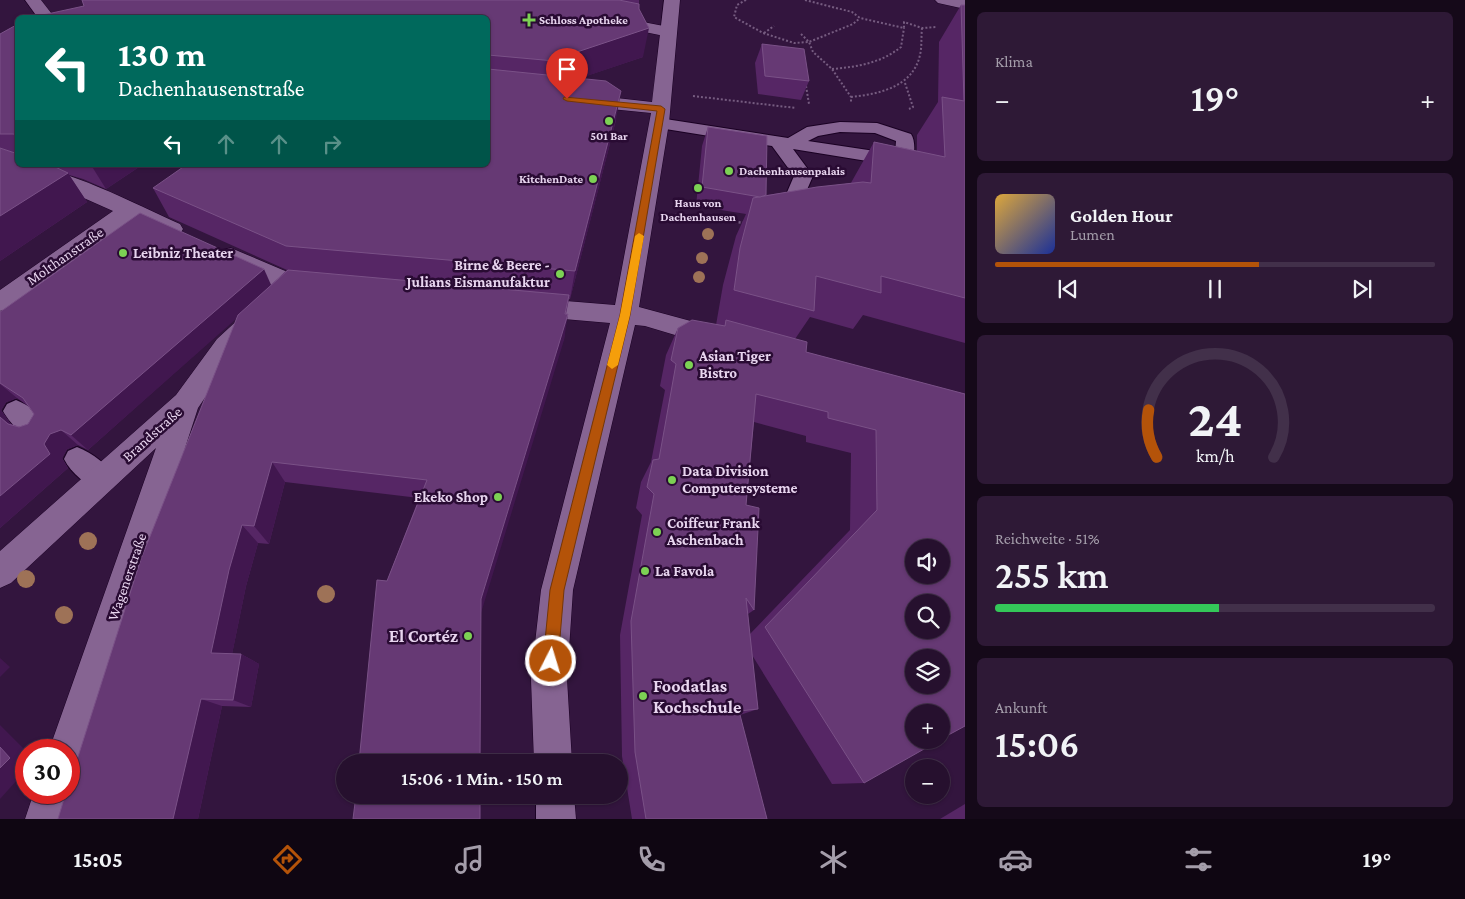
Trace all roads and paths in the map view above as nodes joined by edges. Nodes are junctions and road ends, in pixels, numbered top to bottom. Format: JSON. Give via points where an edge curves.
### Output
{"nodes":[{"id":1,"x":33,"y":0,"type":"edge"},
{"id":2,"x":672,"y":0,"type":"edge"},
{"id":3,"x":746,"y":0,"type":"edge"},
{"id":4,"x":805,"y":0,"type":"edge"},
{"id":5,"x":943,"y":0,"type":"edge"},
{"id":6,"x":965,"y":4,"type":"edge"},
{"id":7,"x":45,"y":15,"type":"edge"},
{"id":8,"x":596,"y":18,"type":"edge"},
{"id":9,"x":860,"y":18,"type":"junction"},
{"id":10,"x":774,"y":26,"type":"dead end"},
{"id":11,"x":940,"y":27,"type":"dead end"},
{"id":12,"x":904,"y":28,"type":"junction"},
{"id":13,"x":922,"y":28,"type":"junction"},
{"id":14,"x":669,"y":32,"type":"junction"},
{"id":15,"x":763,"y":33,"type":"junction"},
{"id":16,"x":801,"y":34,"type":"dead end"},
{"id":17,"x":809,"y":42,"type":"junction"},
{"id":18,"x":832,"y":69,"type":"junction"},
{"id":19,"x":805,"y":81,"type":"edge"},
{"id":20,"x":905,"y":83,"type":"junction"},
{"id":21,"x":851,"y":97,"type":"junction"},
{"id":22,"x":567,"y":99,"type":"edge"},
{"id":23,"x":661,"y":108,"type":"junction"},
{"id":24,"x":801,"y":108,"type":"dead end"},
{"id":25,"x":809,"y":110,"type":"dead end"},
{"id":26,"x":905,"y":113,"type":"dead end"},
{"id":27,"x":877,"y":128,"type":"junction"},
{"id":28,"x":784,"y":142,"type":"junction"},
{"id":29,"x":0,"y":161,"type":"edge"},
{"id":30,"x":15,"y":166,"type":"edge"},
{"id":31,"x":18,"y":167,"type":"edge"},
{"id":32,"x":795,"y":198,"type":"joint"},
{"id":33,"x":130,"y":210,"type":"junction"},
{"id":34,"x":644,"y":211,"type":"junction"},
{"id":35,"x":292,"y":284,"type":"junction"},
{"id":36,"x":339,"y":290,"type":"edge"},
{"id":37,"x":0,"y":302,"type":"edge"},
{"id":38,"x":506,"y":304,"type":"edge"},
{"id":39,"x":625,"y":315,"type":"junction"},
{"id":40,"x":739,"y":344,"type":"edge"},
{"id":41,"x":186,"y":403,"type":"junction"},
{"id":42,"x":16,"y":411,"type":"edge"},
{"id":43,"x":38,"y":429,"type":"edge"},
{"id":44,"x":77,"y":460,"type":"dead end"},
{"id":45,"x":102,"y":479,"type":"junction"},
{"id":46,"x":0,"y":572,"type":"edge"},
{"id":47,"x":72,"y":739,"type":"edge"},
{"id":48,"x":554,"y":754,"type":"edge"},
{"id":49,"x":50,"y":804,"type":"edge"},
{"id":50,"x":555,"y":804,"type":"edge"},
{"id":51,"x":44,"y":819,"type":"edge"},
{"id":52,"x":556,"y":819,"type":"edge"}],
"edges":[{"from":1,"to":7,"type":"street"},
{"from":2,"to":14,"type":"street"},
{"from":3,"to":15,"type":"path","via":[[737,5],[734,17]]},
{"from":4,"to":9,"type":"path","via":[[852,12]]},
{"from":5,"to":6,"type":"street"},
{"from":8,"to":14,"type":"street"},
{"from":9,"to":12,"type":"path"},
{"from":9,"to":17,"type":"path"},
{"from":10,"to":15,"type":"path"},
{"from":11,"to":13,"type":"path"},
{"from":12,"to":13,"type":"path","via":[[904,22]]},
{"from":12,"to":18,"type":"path","via":[[901,47],[895,53],[865,64]]},
{"from":13,"to":20,"type":"path","via":[[920,58]]},
{"from":14,"to":23,"type":"street"},
{"from":15,"to":17,"type":"path","via":[[794,43]]},
{"from":16,"to":17,"type":"path"},
{"from":17,"to":18,"type":"path","via":[[813,52]]},
{"from":18,"to":21,"type":"path"},
{"from":19,"to":25,"type":"path"},
{"from":20,"to":21,"type":"path","via":[[871,96]]},
{"from":20,"to":26,"type":"path","via":[[912,106]]},
{"from":21,"to":27,"type":"path","via":[[851,106]]},
{"from":22,"to":23,"type":"street"},
{"from":23,"to":24,"type":"path","via":[[757,102]]},
{"from":23,"to":28,"type":"lane"},
{"from":23,"to":34,"type":"street"},
{"from":27,"to":28,"type":"lane","via":[[840,127],[814,131]]},
{"from":27,"to":28,"type":"lane","via":[[905,138],[904,162]]},
{"from":28,"to":32,"type":"lane","via":[[804,176]]},
{"from":29,"to":30,"type":"street"},
{"from":31,"to":33,"type":"street","via":[[75,186]]},
{"from":32,"to":34,"type":"path","via":[[759,224]]},
{"from":33,"to":35,"type":"street"},
{"from":33,"to":37,"type":"street","name":"Molthanstraße"},
{"from":34,"to":39,"type":"street"},
{"from":35,"to":36,"type":"street"},
{"from":35,"to":41,"type":"street","name":"Brandstraße","via":[[226,346]]},
{"from":38,"to":39,"type":"street"},
{"from":39,"to":40,"type":"street","via":[[645,317]]},
{"from":39,"to":48,"type":"street","via":[[557,590],[549,679]]},
{"from":41,"to":45,"type":"street","name":"Brandstraße"},
{"from":41,"to":47,"type":"street","name":"Wagenerstraße"},
{"from":42,"to":43,"type":"lane"},
{"from":44,"to":45,"type":"lane"},
{"from":45,"to":46,"type":"street","name":"Brandstraße"},
{"from":49,"to":51,"type":"street"},
{"from":50,"to":52,"type":"street"}]}
